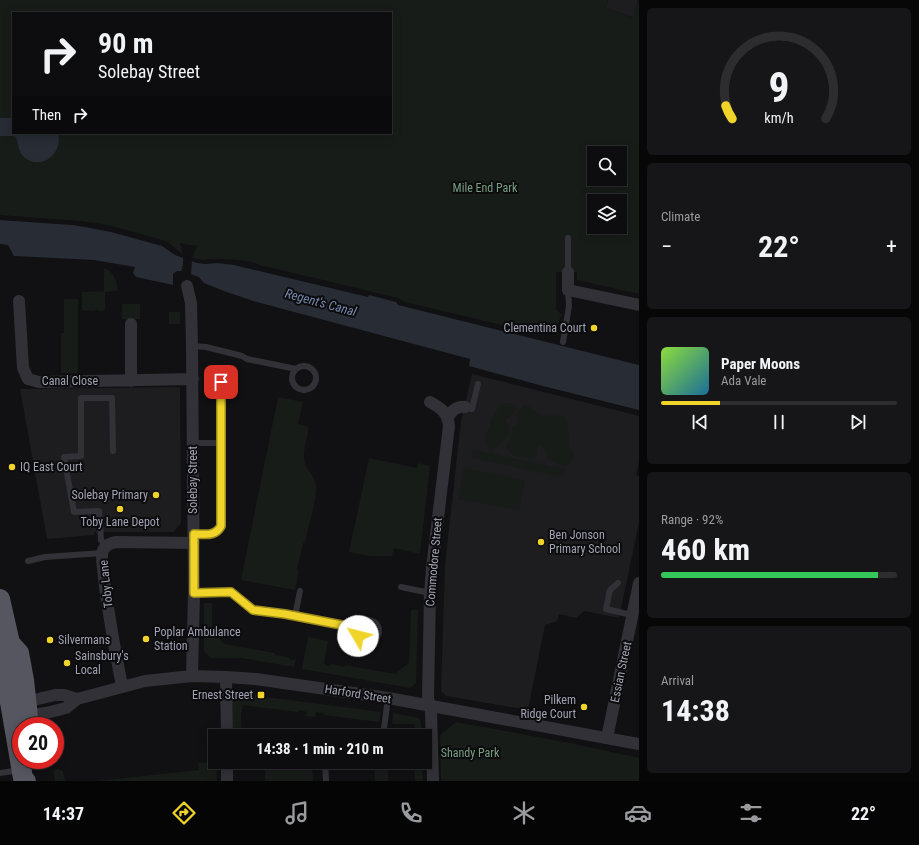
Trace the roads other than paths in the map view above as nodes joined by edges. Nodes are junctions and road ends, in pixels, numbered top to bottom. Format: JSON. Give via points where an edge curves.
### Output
{"nodes":[{"id":1,"x":568,"y":238,"type":"dead end"},
{"id":2,"x":568,"y":272,"type":"joint"},
{"id":3,"x":187,"y":286,"type":"dead end"},
{"id":4,"x":568,"y":290,"type":"junction"},
{"id":5,"x":19,"y":301,"type":"dead end"},
{"id":6,"x":639,"y":305,"type":"edge"},
{"id":7,"x":130,"y":324,"type":"dead end"},
{"id":8,"x":563,"y":342,"type":"dead end"},
{"id":9,"x":192,"y":346,"type":"junction"},
{"id":10,"x":296,"y":369,"type":"junction"},
{"id":11,"x":193,"y":379,"type":"junction"},
{"id":12,"x":131,"y":381,"type":"junction"},
{"id":13,"x":221,"y":382,"type":"dead end"},
{"id":14,"x":478,"y":384,"type":"dead end"},
{"id":15,"x":430,"y":402,"type":"dead end"},
{"id":16,"x":465,"y":407,"type":"joint"},
{"id":17,"x":448,"y":418,"type":"junction"},
{"id":18,"x":193,"y":443,"type":"junction"},
{"id":19,"x":221,"y":443,"type":"junction"},
{"id":20,"x":113,"y":451,"type":"dead end"},
{"id":21,"x":194,"y":538,"type":"junction"},
{"id":22,"x":104,"y":549,"type":"junction"},
{"id":23,"x":28,"y":562,"type":"dead end"},
{"id":24,"x":618,"y":583,"type":"dead end"},
{"id":25,"x":639,"y":583,"type":"edge"},
{"id":26,"x":401,"y":587,"type":"dead end"},
{"id":27,"x":300,"y":591,"type":"dead end"},
{"id":28,"x":194,"y":593,"type":"junction"},
{"id":29,"x":430,"y":593,"type":"junction"},
{"id":30,"x":0,"y":599,"type":"edge"},
{"id":31,"x":632,"y":615,"type":"junction"},
{"id":32,"x":295,"y":616,"type":"junction"},
{"id":33,"x":357,"y":628,"type":"dead end"},
{"id":34,"x":192,"y":676,"type":"junction"},
{"id":35,"x":226,"y":676,"type":"junction"},
{"id":36,"x":122,"y":686,"type":"junction"},
{"id":37,"x":388,"y":698,"type":"junction"},
{"id":38,"x":429,"y":705,"type":"junction"},
{"id":39,"x":16,"y":707,"type":"edge"},
{"id":40,"x":227,"y":729,"type":"edge"},
{"id":41,"x":384,"y":729,"type":"edge"},
{"id":42,"x":607,"y":738,"type":"junction"},
{"id":43,"x":639,"y":744,"type":"edge"},
{"id":44,"x":227,"y":769,"type":"edge"},
{"id":45,"x":325,"y":769,"type":"edge"},
{"id":46,"x":30,"y":771,"type":"edge"},
{"id":47,"x":0,"y":773,"type":"edge"},
{"id":48,"x":227,"y":781,"type":"edge"},
{"id":49,"x":326,"y":781,"type":"edge"},
{"id":50,"x":433,"y":781,"type":"edge"}],
"edges":[{"from":1,"to":2,"type":"lane"},
{"from":2,"to":4,"type":"street"},
{"from":3,"to":9,"type":"street","name":"Solebay Street","via":[[191,304]]},
{"from":4,"to":6,"type":"street"},
{"from":4,"to":8,"type":"lane","via":[[569,306]]},
{"from":5,"to":12,"type":"street","name":"Canal Close","via":[[23,368],[28,379],[39,382]]},
{"from":7,"to":12,"type":"street"},
{"from":9,"to":10,"type":"lane","via":[[206,347]]},
{"from":9,"to":11,"type":"street","name":"Solebay Street"},
{"from":10,"to":10,"type":"lane","via":[[303,366],[313,370],[316,380],[310,389],[302,391],[295,387],[291,376]]},
{"from":11,"to":12,"type":"street","name":"Canal Close"},
{"from":11,"to":18,"type":"street","name":"Solebay Street"},
{"from":13,"to":19,"type":"lane"},
{"from":14,"to":16,"type":"lane","via":[[472,409]]},
{"from":15,"to":17,"type":"street","via":[[441,408]]},
{"from":16,"to":17,"type":"street","via":[[454,410]]},
{"from":17,"to":29,"type":"street","name":"Commodore Street"},
{"from":18,"to":19,"type":"lane"},
{"from":18,"to":21,"type":"street","name":"Solebay Street"},
{"from":19,"to":21,"type":"lane","via":[[221,526],[214,534]]},
{"from":20,"to":22,"type":"lane","via":[[112,398],[81,398],[81,456],[64,457],[74,512],[99,511]]},
{"from":21,"to":22,"type":"street","name":"Toby Lane","via":[[116,542],[110,543]]},
{"from":21,"to":28,"type":"street","name":"Solebay Street"},
{"from":22,"to":23,"type":"lane","via":[[45,557]]},
{"from":22,"to":36,"type":"street","name":"Toby Lane","via":[[108,609]]},
{"from":24,"to":31,"type":"lane","via":[[610,590],[606,609]]},
{"from":25,"to":31,"type":"street","name":"Essian Street"},
{"from":26,"to":29,"type":"lane"},
{"from":27,"to":32,"type":"lane"},
{"from":28,"to":32,"type":"lane","via":[[231,592],[253,610]]},
{"from":28,"to":34,"type":"street","name":"Solebay Street"},
{"from":29,"to":38,"type":"street","name":"Commodore Street"},
{"from":30,"to":39,"type":"highway","via":[[10,643],[2,656]]},
{"from":31,"to":42,"type":"street","name":"Essian Street"},
{"from":32,"to":33,"type":"lane"},
{"from":34,"to":35,"type":"street","name":"Harford Street"},
{"from":34,"to":36,"type":"street","name":"Harford Street"},
{"from":35,"to":37,"type":"street","name":"Harford Street"},
{"from":35,"to":40,"type":"street"},
{"from":36,"to":39,"type":"street","name":"Harford Street","via":[[77,699],[66,708]]},
{"from":37,"to":38,"type":"street","name":"Harford Street"},
{"from":37,"to":41,"type":"lane"},
{"from":38,"to":42,"type":"street","name":"Harford Street"},
{"from":38,"to":50,"type":"street","name":"Commodore Street"},
{"from":39,"to":46,"type":"highway"},
{"from":42,"to":43,"type":"street","name":"Harford Street"},
{"from":44,"to":48,"type":"street"},
{"from":45,"to":49,"type":"lane"},
{"from":46,"to":47,"type":"lane"}]}
